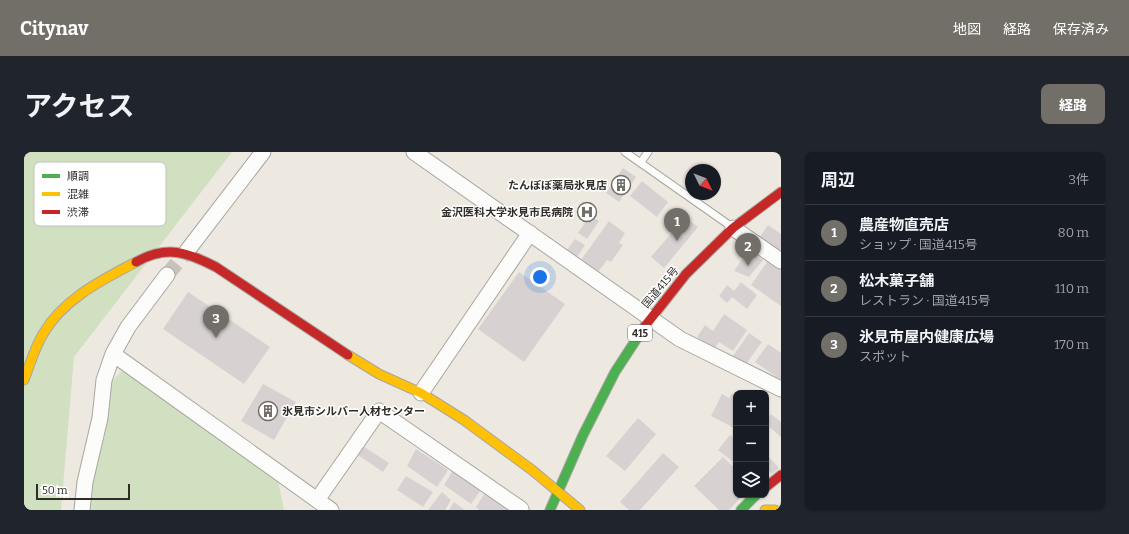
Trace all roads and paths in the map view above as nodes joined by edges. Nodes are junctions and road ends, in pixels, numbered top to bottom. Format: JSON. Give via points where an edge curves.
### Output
{"nodes":[{"id":1,"x":263,"y":152,"type":"edge"},
{"id":2,"x":414,"y":152,"type":"edge"},
{"id":3,"x":625,"y":152,"type":"edge"},
{"id":4,"x":648,"y":152,"type":"edge"},
{"id":5,"x":641,"y":162,"type":"junction"},
{"id":6,"x":781,"y":192,"type":"edge"},
{"id":7,"x":733,"y":228,"type":"junction"},
{"id":8,"x":530,"y":233,"type":"junction"},
{"id":9,"x":187,"y":251,"type":"tunnel mouth"},
{"id":10,"x":781,"y":261,"type":"edge"},
{"id":11,"x":166,"y":275,"type":"tunnel mouth"},
{"id":12,"x":650,"y":318,"type":"junction"},
{"id":13,"x":114,"y":354,"type":"junction"},
{"id":14,"x":24,"y":380,"type":"edge"},
{"id":15,"x":781,"y":389,"type":"edge"},
{"id":16,"x":421,"y":393,"type":"junction"},
{"id":17,"x":781,"y":475,"type":"edge"},
{"id":18,"x":769,"y":485,"type":"edge"},
{"id":19,"x":557,"y":491,"type":"junction"},
{"id":20,"x":753,"y":498,"type":"edge"},
{"id":21,"x":316,"y":500,"type":"junction"},
{"id":22,"x":82,"y":510,"type":"edge"},
{"id":23,"x":331,"y":510,"type":"edge"},
{"id":24,"x":520,"y":510,"type":"edge"},
{"id":25,"x":550,"y":510,"type":"edge"},
{"id":26,"x":580,"y":510,"type":"edge"},
{"id":27,"x":741,"y":510,"type":"edge"},
{"id":28,"x":765,"y":510,"type":"edge"},
{"id":29,"x":775,"y":510,"type":"edge"}],
"edges":[{"from":1,"to":9,"type":"street"},
{"from":2,"to":8,"type":"street"},
{"from":3,"to":5,"type":"lane"},
{"from":4,"to":5,"type":"lane"},
{"from":5,"to":7,"type":"lane"},
{"from":6,"to":7,"type":"main road","name":"国道415号","number":"415"},
{"from":7,"to":10,"type":"street"},
{"from":7,"to":12,"type":"main road","name":"国道415号","number":"415","via":[[686,274]]},
{"from":8,"to":12,"type":"street"},
{"from":8,"to":16,"type":"street"},
{"from":11,"to":13,"type":"street","via":[[128,328]]},
{"from":12,"to":15,"type":"street","via":[[680,339]]},
{"from":12,"to":19,"type":"main road","name":"国道415号","number":"415","via":[[615,372]]},
{"from":13,"to":21,"type":"street"},
{"from":13,"to":22,"type":"street","via":[[104,380],[100,418]]},
{"from":14,"to":16,"type":"main road","via":[[43,334],[76,297],[140,260],[160,252],[178,252],[216,266],[332,345],[379,374]]},
{"from":16,"to":19,"type":"main road","via":[[464,420]]},
{"from":17,"to":18,"type":"main road"},
{"from":19,"to":25,"type":"main road","name":"国道415号","number":"415"},
{"from":19,"to":26,"type":"main road"},
{"from":20,"to":27,"type":"main road"},
{"from":21,"to":23,"type":"street"},
{"from":21,"to":24,"type":"street","via":[[379,411]]},
{"from":28,"to":29,"type":"main road"}]}
